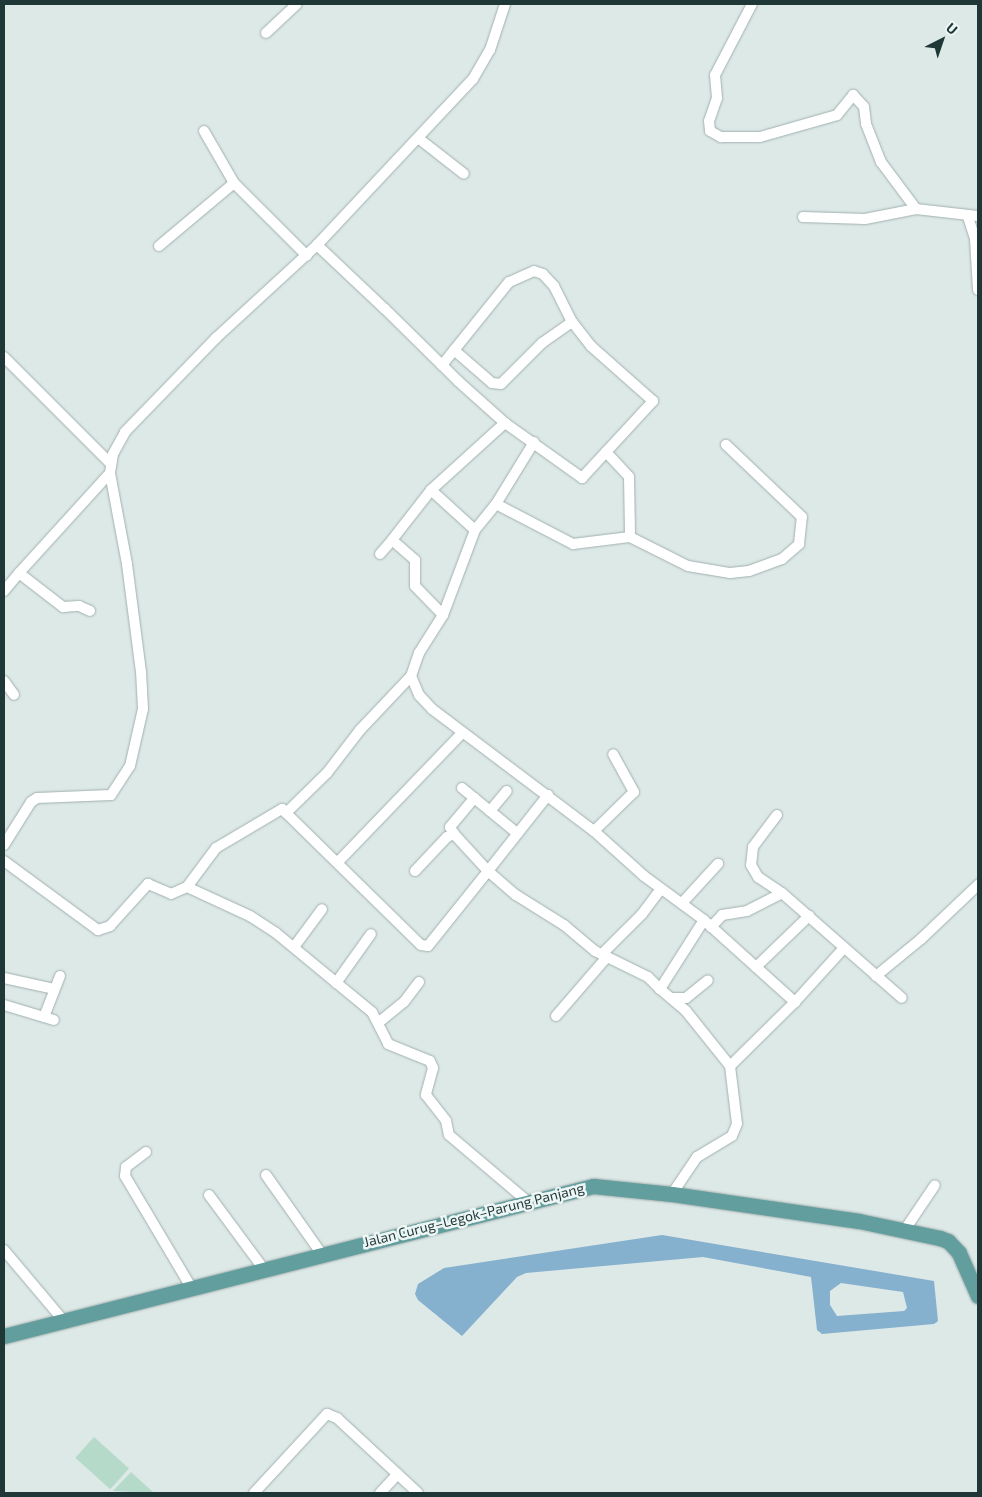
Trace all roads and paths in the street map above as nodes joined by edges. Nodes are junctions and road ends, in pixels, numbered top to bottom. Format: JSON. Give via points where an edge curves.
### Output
{"nodes":[{"id":1,"x":297,"y":4,"type":"edge"},
{"id":2,"x":505,"y":4,"type":"edge"},
{"id":3,"x":752,"y":4,"type":"edge"},
{"id":4,"x":266,"y":33,"type":"dead end"},
{"id":5,"x":204,"y":132,"type":"dead end"},
{"id":6,"x":418,"y":138,"type":"junction"},
{"id":7,"x":464,"y":174,"type":"dead end"},
{"id":8,"x":234,"y":183,"type":"junction"},
{"id":9,"x":916,"y":209,"type":"junction"},
{"id":10,"x":803,"y":217,"type":"dead end"},
{"id":11,"x":973,"y":217,"type":"edge"},
{"id":12,"x":317,"y":245,"type":"junction"},
{"id":13,"x":159,"y":246,"type":"dead end"},
{"id":14,"x":307,"y":256,"type":"junction"},
{"id":15,"x":978,"y":290,"type":"edge"},
{"id":16,"x":572,"y":322,"type":"junction"},
{"id":17,"x":454,"y":350,"type":"junction"},
{"id":18,"x":4,"y":357,"type":"edge"},
{"id":19,"x":442,"y":365,"type":"junction"},
{"id":20,"x":505,"y":423,"type":"junction"},
{"id":21,"x":534,"y":442,"type":"junction"},
{"id":22,"x":726,"y":445,"type":"dead end"},
{"id":23,"x":606,"y":452,"type":"junction"},
{"id":24,"x":110,"y":468,"type":"junction"},
{"id":25,"x":432,"y":490,"type":"junction"},
{"id":26,"x":496,"y":504,"type":"junction"},
{"id":27,"x":475,"y":530,"type":"junction"},
{"id":28,"x":630,"y":537,"type":"junction"},
{"id":29,"x":392,"y":540,"type":"junction"},
{"id":30,"x":380,"y":554,"type":"dead end"},
{"id":31,"x":20,"y":573,"type":"junction"},
{"id":32,"x":4,"y":591,"type":"edge"},
{"id":33,"x":90,"y":611,"type":"dead end"},
{"id":34,"x":443,"y":615,"type":"junction"},
{"id":35,"x":411,"y":676,"type":"junction"},
{"id":36,"x":4,"y":681,"type":"edge"},
{"id":37,"x":14,"y":695,"type":"dead end"},
{"id":38,"x":462,"y":733,"type":"junction"},
{"id":39,"x":612,"y":754,"type":"dead end"},
{"id":40,"x":462,"y":788,"type":"dead end"},
{"id":41,"x":507,"y":790,"type":"dead end"},
{"id":42,"x":548,"y":795,"type":"junction"},
{"id":43,"x":474,"y":798,"type":"junction"},
{"id":44,"x":490,"y":811,"type":"junction"},
{"id":45,"x":286,"y":813,"type":"junction"},
{"id":46,"x":777,"y":815,"type":"dead end"},
{"id":47,"x":594,"y":831,"type":"junction"},
{"id":48,"x":454,"y":834,"type":"junction"},
{"id":49,"x":518,"y":834,"type":"junction"},
{"id":50,"x":4,"y":845,"type":"edge"},
{"id":51,"x":4,"y":861,"type":"edge"},
{"id":52,"x":338,"y":862,"type":"junction"},
{"id":53,"x":718,"y":864,"type":"dead end"},
{"id":54,"x":416,"y":871,"type":"dead end"},
{"id":55,"x":488,"y":871,"type":"junction"},
{"id":56,"x":978,"y":884,"type":"edge"},
{"id":57,"x":187,"y":887,"type":"junction"},
{"id":58,"x":662,"y":889,"type":"junction"},
{"id":59,"x":782,"y":893,"type":"junction"},
{"id":60,"x":683,"y":902,"type":"junction"},
{"id":61,"x":322,"y":909,"type":"dead end"},
{"id":62,"x":809,"y":916,"type":"junction"},
{"id":63,"x":708,"y":924,"type":"junction"},
{"id":64,"x":371,"y":934,"type":"dead end"},
{"id":65,"x":294,"y":947,"type":"junction"},
{"id":66,"x":844,"y":948,"type":"junction"},
{"id":67,"x":605,"y":955,"type":"junction"},
{"id":68,"x":756,"y":967,"type":"junction"},
{"id":69,"x":60,"y":976,"type":"dead end"},
{"id":70,"x":876,"y":976,"type":"junction"},
{"id":71,"x":4,"y":978,"type":"edge"},
{"id":72,"x":708,"y":980,"type":"dead end"},
{"id":73,"x":419,"y":982,"type":"dead end"},
{"id":74,"x":336,"y":983,"type":"junction"},
{"id":75,"x":54,"y":989,"type":"junction"},
{"id":76,"x":660,"y":989,"type":"junction"},
{"id":77,"x":670,"y":998,"type":"junction"},
{"id":78,"x":902,"y":998,"type":"dead end"},
{"id":79,"x":795,"y":1002,"type":"junction"},
{"id":80,"x":4,"y":1005,"type":"edge"},
{"id":81,"x":556,"y":1016,"type":"dead end"},
{"id":82,"x":378,"y":1023,"type":"junction"},
{"id":83,"x":730,"y":1066,"type":"junction"},
{"id":84,"x":146,"y":1152,"type":"dead end"},
{"id":85,"x":266,"y":1175,"type":"dead end"},
{"id":86,"x":935,"y":1185,"type":"dead end"},
{"id":87,"x":672,"y":1194,"type":"junction"},
{"id":88,"x":210,"y":1195,"type":"dead end"},
{"id":89,"x":527,"y":1201,"type":"junction"},
{"id":90,"x":904,"y":1231,"type":"junction"},
{"id":91,"x":4,"y":1250,"type":"edge"},
{"id":92,"x":321,"y":1254,"type":"junction"},
{"id":93,"x":262,"y":1268,"type":"junction"},
{"id":94,"x":191,"y":1287,"type":"junction"},
{"id":95,"x":978,"y":1296,"type":"edge"},
{"id":96,"x":63,"y":1320,"type":"junction"},
{"id":97,"x":4,"y":1336,"type":"edge"},
{"id":98,"x":398,"y":1474,"type":"junction"},
{"id":99,"x":254,"y":1493,"type":"edge"},
{"id":100,"x":380,"y":1493,"type":"edge"},
{"id":101,"x":418,"y":1493,"type":"edge"}],
"edges":[{"from":1,"to":4,"type":"street"},
{"from":2,"to":6,"type":"street","via":[[481,68]]},
{"from":3,"to":9,"type":"street","via":[[715,75],[717,98],[709,121],[710,130],[721,138],[760,137],[837,115],[854,95],[864,107],[866,124],[881,162]]},
{"from":5,"to":8,"type":"street"},
{"from":6,"to":7,"type":"street"},
{"from":6,"to":12,"type":"street"},
{"from":8,"to":13,"type":"street"},
{"from":8,"to":14,"type":"street"},
{"from":9,"to":10,"type":"street","via":[[865,219]]},
{"from":9,"to":11,"type":"street"},
{"from":11,"to":15,"type":"street"},
{"from":12,"to":14,"type":"street"},
{"from":12,"to":19,"type":"street"},
{"from":14,"to":24,"type":"street","via":[[159,394],[125,432]]},
{"from":16,"to":17,"type":"street","via":[[542,343],[502,384],[492,383]]},
{"from":16,"to":17,"type":"street","via":[[554,286],[543,274],[526,272],[509,282]]},
{"from":16,"to":23,"type":"street","via":[[591,346],[653,401]]},
{"from":17,"to":19,"type":"street"},
{"from":18,"to":24,"type":"street"},
{"from":19,"to":20,"type":"street"},
{"from":20,"to":21,"type":"street"},
{"from":20,"to":25,"type":"street"},
{"from":21,"to":23,"type":"street","via":[[582,478]]},
{"from":21,"to":26,"type":"street"},
{"from":22,"to":28,"type":"street","via":[[800,515],[799,544],[790,553],[768,566],[730,574],[688,566]]},
{"from":23,"to":28,"type":"street","via":[[629,477]]},
{"from":24,"to":31,"type":"street"},
{"from":24,"to":50,"type":"street","via":[[141,672],[143,709],[130,766],[111,795],[37,798],[31,802]]},
{"from":25,"to":27,"type":"street"},
{"from":25,"to":29,"type":"street"},
{"from":26,"to":27,"type":"street"},
{"from":26,"to":28,"type":"street","via":[[573,544]]},
{"from":27,"to":34,"type":"street"},
{"from":29,"to":30,"type":"street"},
{"from":29,"to":34,"type":"street","via":[[415,560],[415,586]]},
{"from":31,"to":32,"type":"street"},
{"from":31,"to":33,"type":"street","via":[[63,607],[79,606]]},
{"from":34,"to":35,"type":"street","via":[[419,653]]},
{"from":35,"to":38,"type":"street","via":[[419,695]]},
{"from":35,"to":45,"type":"street","via":[[360,730],[327,773]]},
{"from":36,"to":37,"type":"street"},
{"from":38,"to":42,"type":"street"},
{"from":38,"to":52,"type":"street"},
{"from":39,"to":47,"type":"street","via":[[634,792]]},
{"from":40,"to":43,"type":"street"},
{"from":41,"to":44,"type":"street"},
{"from":42,"to":47,"type":"street"},
{"from":42,"to":49,"type":"street"},
{"from":43,"to":44,"type":"street"},
{"from":43,"to":48,"type":"street","via":[[450,827]]},
{"from":44,"to":49,"type":"street"},
{"from":45,"to":52,"type":"street"},
{"from":45,"to":57,"type":"street","via":[[278,810],[216,848]]},
{"from":46,"to":59,"type":"street","via":[[754,847],[751,865],[758,877]]},
{"from":47,"to":58,"type":"street"},
{"from":48,"to":54,"type":"street","via":[[447,837]]},
{"from":48,"to":55,"type":"street"},
{"from":49,"to":55,"type":"street"},
{"from":51,"to":57,"type":"street","via":[[98,930],[106,929],[148,884],[170,894]]},
{"from":52,"to":55,"type":"street","via":[[414,940],[425,946]]},
{"from":53,"to":60,"type":"street"},
{"from":55,"to":67,"type":"street","via":[[516,895]]},
{"from":56,"to":70,"type":"street","via":[[921,939]]},
{"from":57,"to":65,"type":"street","via":[[250,916]]},
{"from":58,"to":60,"type":"street"},
{"from":58,"to":67,"type":"street"},
{"from":59,"to":62,"type":"street"},
{"from":59,"to":63,"type":"street","via":[[747,910],[722,915]]},
{"from":60,"to":63,"type":"street"},
{"from":61,"to":65,"type":"street"},
{"from":62,"to":66,"type":"street"},
{"from":62,"to":68,"type":"street"},
{"from":63,"to":68,"type":"street"},
{"from":63,"to":76,"type":"street"},
{"from":64,"to":74,"type":"street"},
{"from":65,"to":74,"type":"street"},
{"from":66,"to":70,"type":"street"},
{"from":66,"to":79,"type":"street"},
{"from":67,"to":76,"type":"street","via":[[648,977]]},
{"from":67,"to":81,"type":"street"},
{"from":68,"to":79,"type":"street"},
{"from":69,"to":75,"type":"street"},
{"from":70,"to":78,"type":"street"},
{"from":71,"to":75,"type":"street"},
{"from":72,"to":77,"type":"street","via":[[686,998]]},
{"from":73,"to":82,"type":"street","via":[[404,1002]]},
{"from":74,"to":82,"type":"street","via":[[372,1012]]},
{"from":75,"to":80,"type":"street","via":[[49,1019]]},
{"from":76,"to":77,"type":"street"},
{"from":77,"to":83,"type":"street","via":[[686,1011]]},
{"from":79,"to":83,"type":"street"},
{"from":82,"to":89,"type":"street","via":[[388,1044],[433,1064],[426,1095],[446,1121],[449,1135]]},
{"from":83,"to":87,"type":"street","via":[[736,1130],[721,1144],[697,1157]]},
{"from":84,"to":94,"type":"street","via":[[126,1167],[125,1176]]},
{"from":85,"to":92,"type":"street"},
{"from":86,"to":90,"type":"street"},
{"from":87,"to":89,"type":"main road","name":"Jalan Curug–Legok–Parung Panjang","via":[[592,1186]]},
{"from":87,"to":90,"type":"main road","name":"Jalan Curug–Legok–Parung Panjang"},
{"from":88,"to":93,"type":"street"},
{"from":89,"to":92,"type":"main road","name":"Jalan Curug–Legok–Parung Panjang"},
{"from":90,"to":95,"type":"main road","name":"Jalan Curug–Legok–Parung Panjang","via":[[940,1238],[952,1244],[964,1262]]},
{"from":91,"to":96,"type":"street"},
{"from":92,"to":93,"type":"main road","name":"Jalan Curug–Legok–Parung Panjang"},
{"from":93,"to":94,"type":"main road","name":"Jalan Curug–Legok–Parung Panjang"},
{"from":94,"to":96,"type":"main road","name":"Jalan Curug–Legok–Parung Panjang"},
{"from":96,"to":97,"type":"main road","name":"Jalan Curug–Legok–Parung Panjang"},
{"from":98,"to":99,"type":"street","via":[[337,1418],[327,1414]]},
{"from":98,"to":100,"type":"street"},
{"from":98,"to":101,"type":"street"}]}
